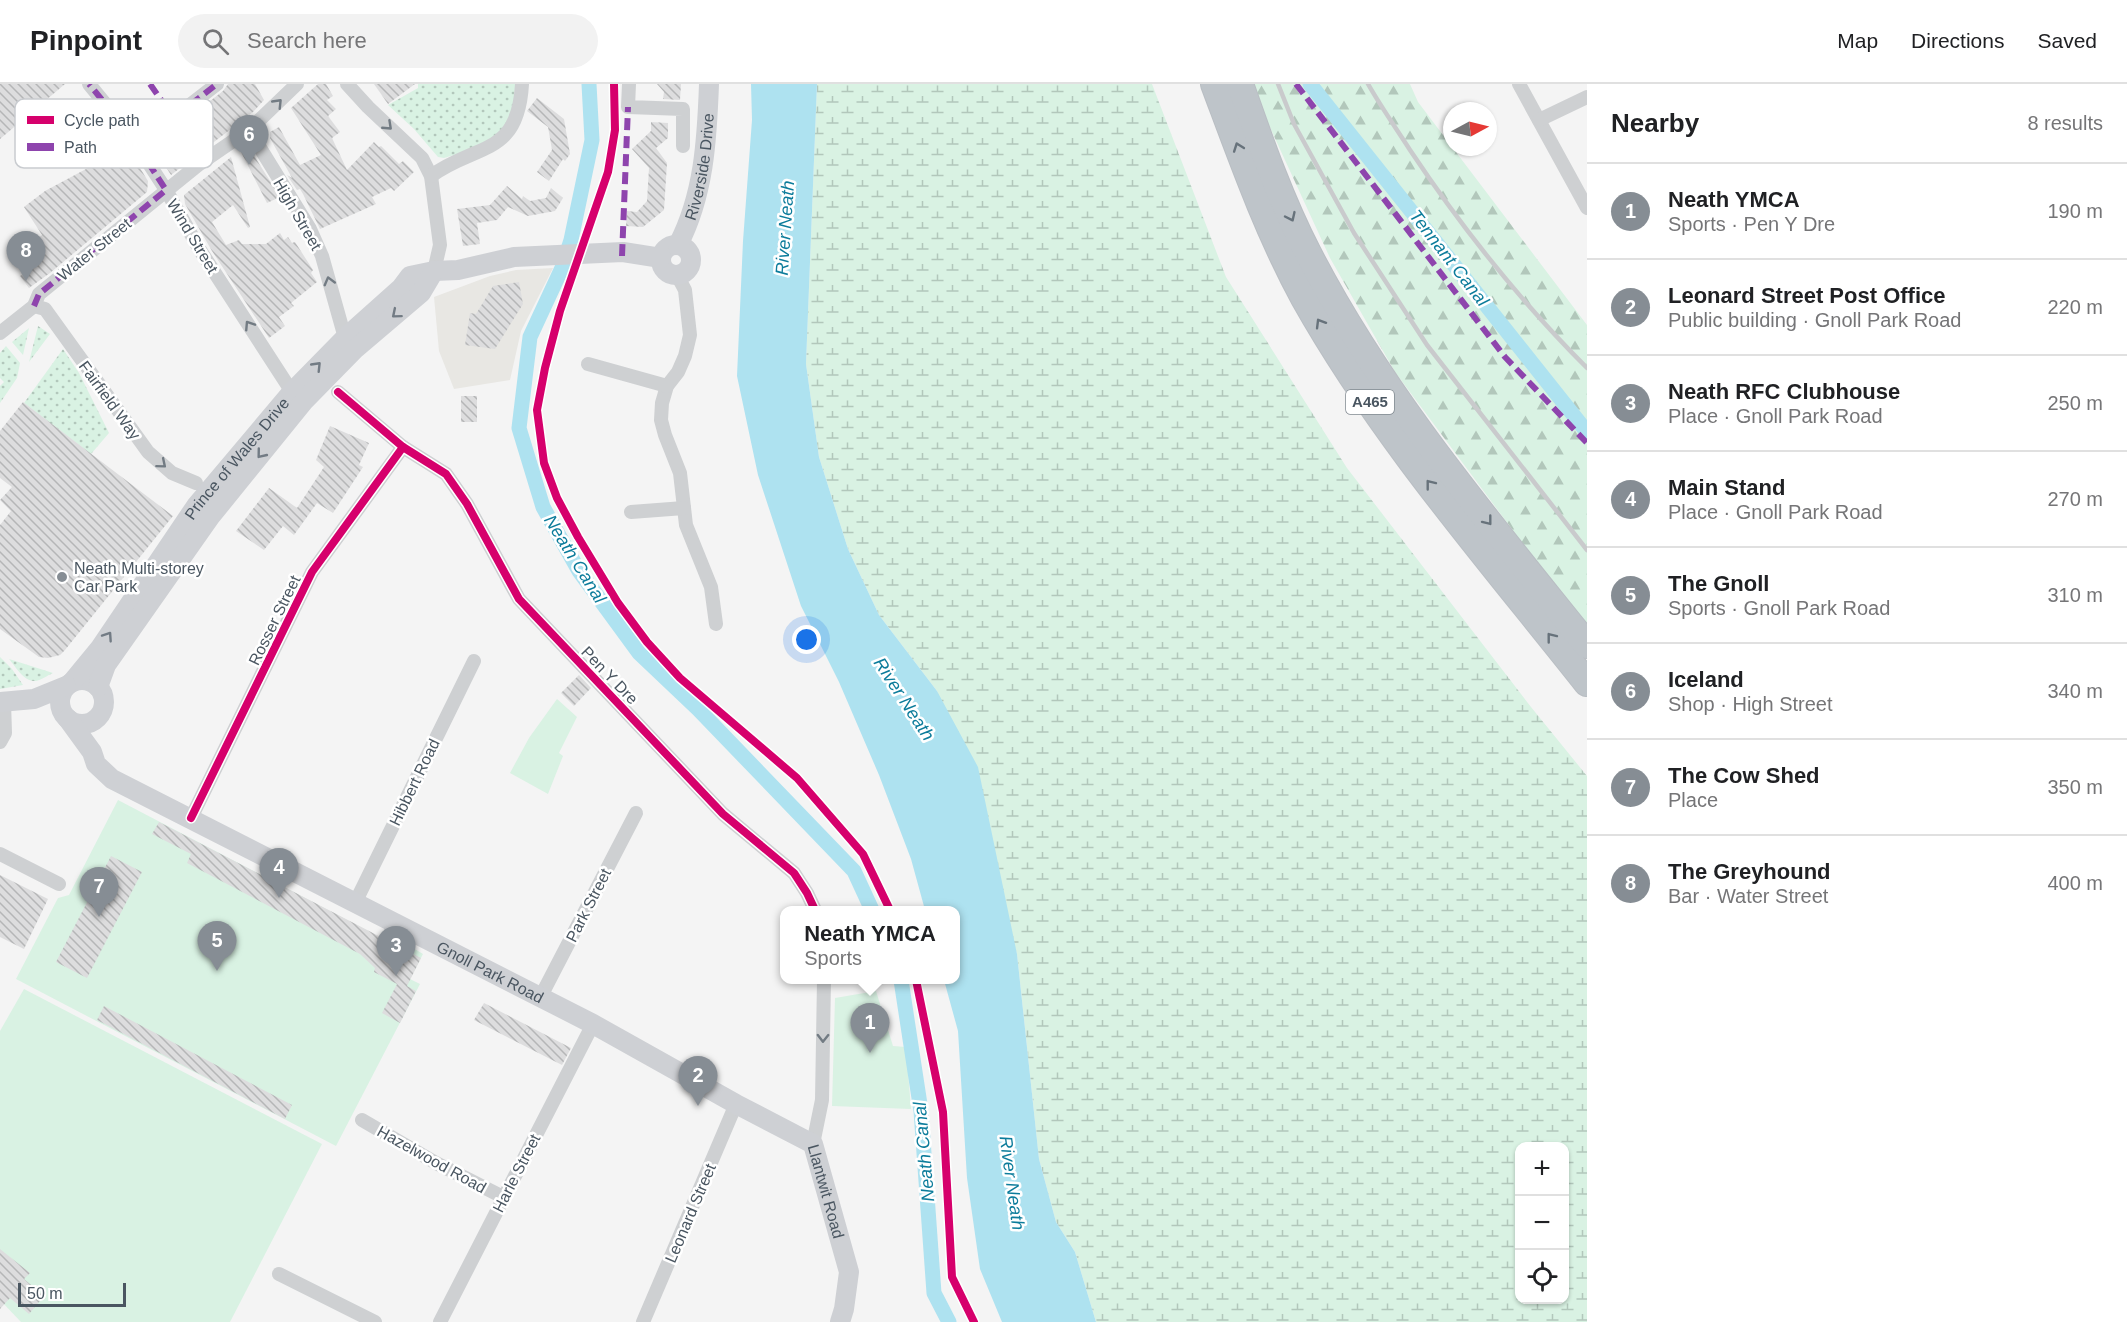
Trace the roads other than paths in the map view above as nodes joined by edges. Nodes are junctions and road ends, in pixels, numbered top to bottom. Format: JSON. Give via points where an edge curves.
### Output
{"nodes":[{"id":1,"x":88,"y":84,"type":"edge"},
{"id":2,"x":217,"y":84,"type":"edge"},
{"id":3,"x":297,"y":84,"type":"edge"},
{"id":4,"x":347,"y":84,"type":"edge"},
{"id":5,"x":522,"y":84,"type":"edge"},
{"id":6,"x":629,"y":84,"type":"edge"},
{"id":7,"x":709,"y":84,"type":"edge"},
{"id":8,"x":1214,"y":84,"type":"edge"},
{"id":9,"x":1240,"y":84,"type":"edge"},
{"id":10,"x":1519,"y":84,"type":"edge"},
{"id":11,"x":1587,"y":97,"type":"edge"},
{"id":12,"x":101,"y":99,"type":"edge"},
{"id":13,"x":198,"y":99,"type":"edge"},
{"id":14,"x":1539,"y":120,"type":"junction"},
{"id":15,"x":249,"y":130,"type":"junction"},
{"id":16,"x":682,"y":146,"type":"dead end"},
{"id":17,"x":213,"y":155,"type":"edge"},
{"id":18,"x":152,"y":168,"type":"edge"},
{"id":19,"x":194,"y":168,"type":"edge"},
{"id":20,"x":431,"y":176,"type":"junction"},
{"id":21,"x":166,"y":190,"type":"junction"},
{"id":22,"x":1587,"y":208,"type":"edge"},
{"id":23,"x":678,"y":245,"type":"junction"},
{"id":24,"x":661,"y":258,"type":"junction"},
{"id":25,"x":434,"y":271,"type":"junction"},
{"id":26,"x":676,"y":275,"type":"junction"},
{"id":27,"x":34,"y":306,"type":"junction"},
{"id":28,"x":0,"y":333,"type":"edge"},
{"id":29,"x":345,"y":338,"type":"junction"},
{"id":30,"x":588,"y":364,"type":"dead end"},
{"id":31,"x":667,"y":386,"type":"junction"},
{"id":32,"x":292,"y":392,"type":"junction"},
{"id":33,"x":338,"y":392,"type":"dead end"},
{"id":34,"x":403,"y":447,"type":"junction"},
{"id":35,"x":196,"y":483,"type":"dead end"},
{"id":36,"x":684,"y":508,"type":"junction"},
{"id":37,"x":631,"y":512,"type":"dead end"},
{"id":38,"x":716,"y":624,"type":"dead end"},
{"id":39,"x":1587,"y":645,"type":"edge"},
{"id":40,"x":474,"y":661,"type":"dead end"},
{"id":41,"x":1587,"y":683,"type":"edge"},
{"id":42,"x":69,"y":684,"type":"junction"},
{"id":43,"x":98,"y":687,"type":"junction"},
{"id":44,"x":34,"y":699,"type":"junction"},
{"id":45,"x":2,"y":702,"type":"edge"},
{"id":46,"x":65,"y":716,"type":"junction"},
{"id":47,"x":96,"y":719,"type":"junction"},
{"id":48,"x":0,"y":742,"type":"edge"},
{"id":49,"x":92,"y":752,"type":"junction"},
{"id":50,"x":636,"y":813,"type":"dead end"},
{"id":51,"x":191,"y":818,"type":"junction"},
{"id":52,"x":0,"y":854,"type":"edge"},
{"id":53,"x":59,"y":884,"type":"dead end"},
{"id":54,"x":355,"y":903,"type":"junction"},
{"id":55,"x":813,"y":906,"type":"edge"},
{"id":56,"x":824,"y":984,"type":"edge"},
{"id":57,"x":540,"y":998,"type":"junction"},
{"id":58,"x":593,"y":1024,"type":"junction"},
{"id":59,"x":736,"y":1104,"type":"junction"},
{"id":60,"x":362,"y":1120,"type":"dead end"},
{"id":61,"x":813,"y":1144,"type":"junction"},
{"id":62,"x":503,"y":1197,"type":"junction"},
{"id":63,"x":279,"y":1274,"type":"dead end"},
{"id":64,"x":375,"y":1322,"type":"edge"},
{"id":65,"x":440,"y":1322,"type":"edge"},
{"id":66,"x":643,"y":1322,"type":"edge"},
{"id":67,"x":840,"y":1322,"type":"edge"}],
"edges":[{"from":1,"to":12,"type":"street","name":"Wind Street"},
{"from":2,"to":13,"type":"street"},
{"from":15,"to":3,"type":"street","name":"Water Street","one_way":true},
{"from":4,"to":20,"type":"street","one_way":true,"via":[[422,158]]},
{"from":5,"to":20,"type":"street","via":[[521,100],[508,133],[497,144]]},
{"from":6,"to":16,"type":"street","name":"Riverside Drive","via":[[628,106],[683,109]]},
{"from":7,"to":23,"type":"main road","name":"Riverside Drive","via":[[702,179]]},
{"from":41,"to":8,"type":"highway","number":"A465","one_way":true,"via":[[1408,456],[1347,368],[1284,256],[1253,188]]},
{"from":9,"to":39,"type":"highway","number":"A465","one_way":true,"via":[[1280,193],[1346,322],[1470,499]]},
{"from":10,"to":14,"type":"street"},
{"from":11,"to":14,"type":"street"},
{"from":14,"to":22,"type":"street"},
{"from":15,"to":17,"type":"street","name":"Water Street"},
{"from":29,"to":15,"type":"street","name":"High Street","one_way":true,"via":[[322,256],[310,229]]},
{"from":18,"to":21,"type":"street","name":"Wind Street"},
{"from":19,"to":21,"type":"street","name":"Water Street"},
{"from":20,"to":25,"type":"street","via":[[440,245]]},
{"from":21,"to":27,"type":"street","name":"Water Street","via":[[39,294]]},
{"from":32,"to":21,"type":"street","name":"Wind Street","one_way":true},
{"from":23,"to":24,"type":"main road","name":"Riverside Drive","via":[[669,246]]},
{"from":23,"to":26,"type":"main road","via":[[690,253],[691,263],[686,272]]},
{"from":24,"to":25,"type":"main road","name":"Prince of Wales Drive","via":[[623,252],[514,257],[458,270]]},
{"from":24,"to":26,"type":"main road","via":[[663,268]]},
{"from":25,"to":29,"type":"main road","name":"Prince of Wales Drive","via":[[410,276]]},
{"from":25,"to":43,"type":"main road","name":"Prince of Wales Drive","one_way":true,"via":[[422,293],[354,350],[289,419],[210,518],[106,665]]},
{"from":26,"to":31,"type":"street","via":[[685,290],[690,335],[678,372]]},
{"from":27,"to":28,"type":"street","name":"Water Street"},
{"from":27,"to":35,"type":"street","name":"Fairfield Way","one_way":true,"via":[[45,309],[148,452],[172,473]]},
{"from":32,"to":29,"type":"main road","name":"Prince of Wales Drive","one_way":true},
{"from":30,"to":31,"type":"street"},
{"from":31,"to":36,"type":"street","via":[[661,420],[680,473]]},
{"from":42,"to":32,"type":"main road","name":"Prince of Wales Drive","one_way":true,"via":[[100,648],[196,506]]},
{"from":33,"to":34,"type":"street","name":"Pen Y Dre"},
{"from":34,"to":51,"type":"street","name":"Rosser Street","via":[[312,573]]},
{"from":34,"to":55,"type":"street","name":"Pen Y Dre","via":[[446,474],[467,504],[519,599],[723,814],[794,873]]},
{"from":36,"to":37,"type":"street"},
{"from":36,"to":38,"type":"street","via":[[686,525],[711,587]]},
{"from":40,"to":54,"type":"street","name":"Hibbert Road"},
{"from":42,"to":43,"type":"main road","via":[[86,680]]},
{"from":42,"to":44,"type":"main road"},
{"from":42,"to":46,"type":"main road","via":[[60,699]]},
{"from":43,"to":47,"type":"main road","via":[[104,700]]},
{"from":44,"to":45,"type":"main road"},
{"from":44,"to":46,"type":"main road","name":"Gnoll Park Road"},
{"from":45,"to":48,"type":"street","via":[[4,733]]},
{"from":46,"to":47,"type":"main road","via":[[82,724]]},
{"from":46,"to":49,"type":"main road","name":"Gnoll Park Road"},
{"from":47,"to":49,"type":"main road"},
{"from":49,"to":51,"type":"main road","name":"Gnoll Park Road","via":[[96,764],[112,779]]},
{"from":50,"to":57,"type":"street","name":"Park Street"},
{"from":51,"to":54,"type":"main road","name":"Gnoll Park Road"},
{"from":52,"to":53,"type":"street"},
{"from":54,"to":57,"type":"main road","name":"Gnoll Park Road"},
{"from":56,"to":61,"type":"street","one_way":true,"via":[[822,1100]]},
{"from":57,"to":58,"type":"main road","name":"Gnoll Park Road"},
{"from":58,"to":59,"type":"main road","name":"Gnoll Park Road"},
{"from":58,"to":62,"type":"street","name":"Harle Street"},
{"from":59,"to":61,"type":"main road","name":"Llantwit Road"},
{"from":59,"to":66,"type":"street","name":"Leonard Street"},
{"from":60,"to":62,"type":"street","name":"Hazelwood Road"},
{"from":61,"to":67,"type":"main road","name":"Llantwit Road","via":[[849,1272]]},
{"from":62,"to":65,"type":"street","name":"Harle Street"},
{"from":63,"to":64,"type":"street"}]}
